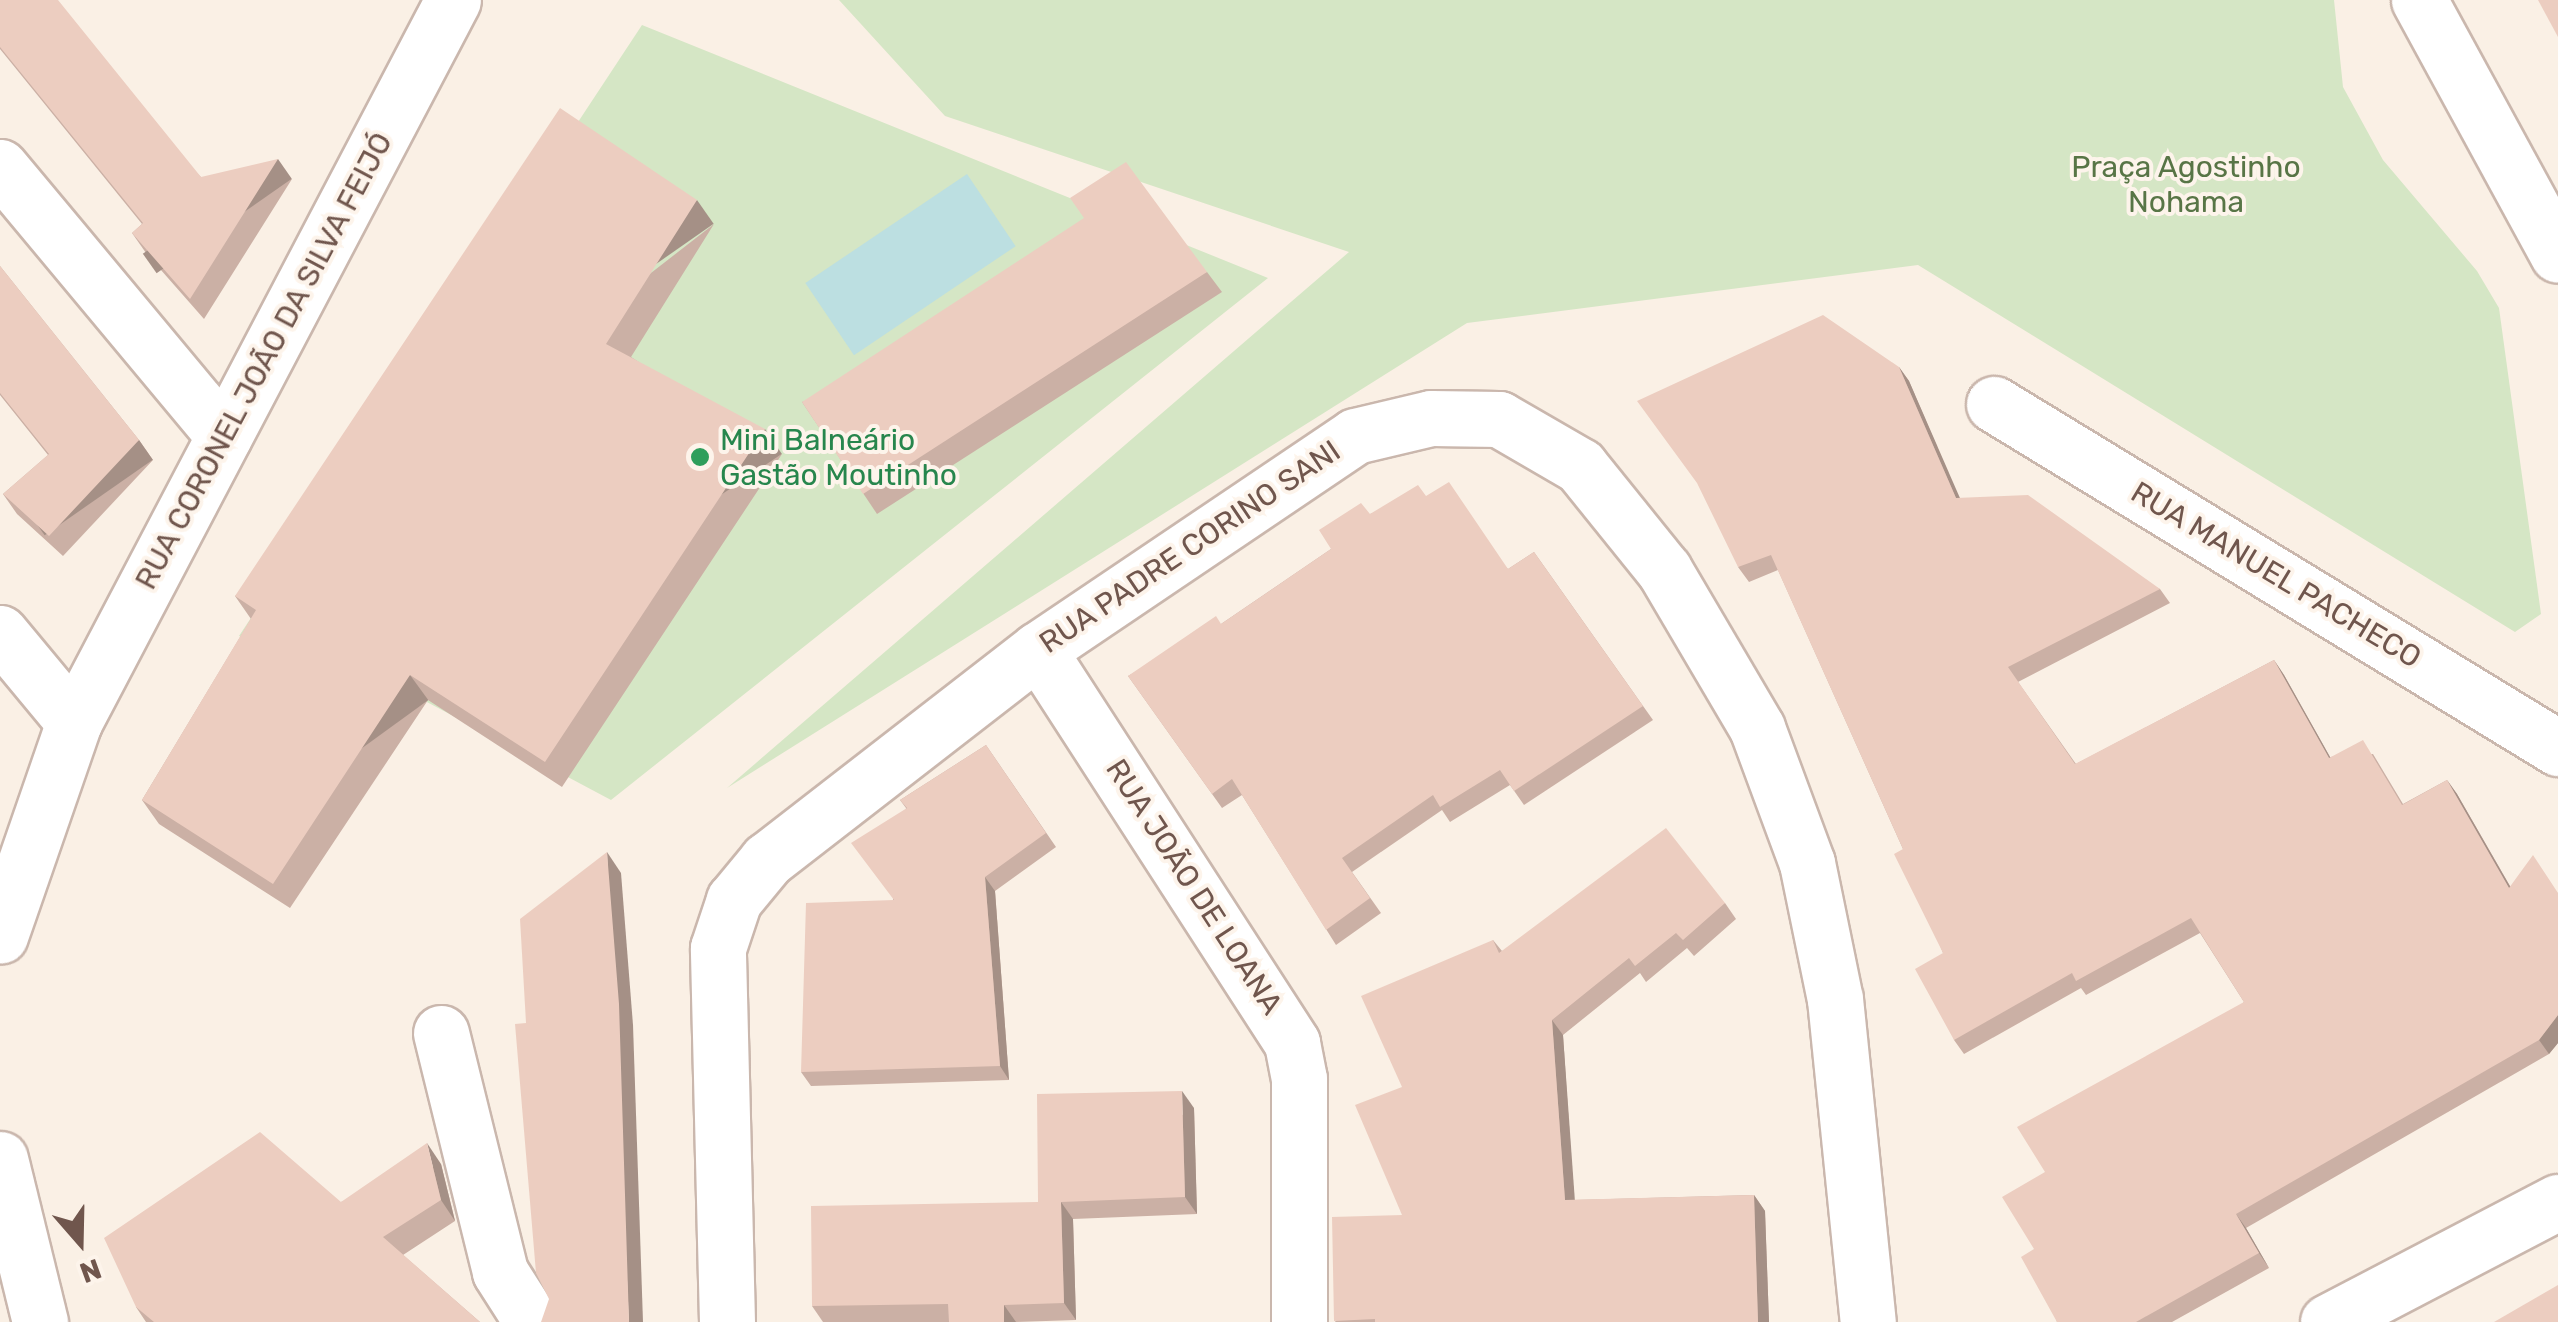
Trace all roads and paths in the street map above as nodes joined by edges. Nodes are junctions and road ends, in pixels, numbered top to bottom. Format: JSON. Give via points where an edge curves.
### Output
{"nodes":[{"id":1,"x":453,"y":0,"type":"edge"},
{"id":2,"x":2419,"y":0,"type":"edge"},
{"id":3,"x":0,"y":167,"type":"edge"},
{"id":4,"x":2558,"y":255,"type":"edge"},
{"id":5,"x":1994,"y":404,"type":"dead end"},
{"id":6,"x":224,"y":436,"type":"junction"},
{"id":7,"x":0,"y":633,"type":"edge"},
{"id":8,"x":1038,"y":650,"type":"junction"},
{"id":9,"x":74,"y":722,"type":"junction"},
{"id":10,"x":2558,"y":748,"type":"edge"},
{"id":11,"x":0,"y":936,"type":"edge"},
{"id":12,"x":442,"y":1033,"type":"dead end"},
{"id":13,"x":0,"y":1158,"type":"edge"},
{"id":14,"x":2558,"y":1202,"type":"edge"},
{"id":15,"x":40,"y":1322,"type":"edge"},
{"id":16,"x":532,"y":1322,"type":"edge"},
{"id":17,"x":727,"y":1322,"type":"edge"},
{"id":18,"x":1299,"y":1322,"type":"edge"},
{"id":19,"x":1868,"y":1322,"type":"edge"},
{"id":20,"x":2328,"y":1322,"type":"edge"}],
"edges":[{"from":1,"to":6,"type":"street","name":"RUA CORONEL JOÃO DA SILVA FEIJÓ"},
{"from":2,"to":4,"type":"street"},
{"from":3,"to":6,"type":"street"},
{"from":5,"to":10,"type":"street","name":"RUA MANUEL PACHECO"},
{"from":6,"to":9,"type":"street","name":"RUA CORONEL JOÃO DA SILVA FEIJÓ"},
{"from":7,"to":9,"type":"street"},
{"from":8,"to":17,"type":"street","name":"RUA PADRE CORINO SANI","via":[[767,860],[734,900],[718,948],[717,1003]]},
{"from":8,"to":18,"type":"street","name":"RUA JOÃO DE LOANA","via":[[1292,1042],[1299,1079]]},
{"from":8,"to":19,"type":"street","name":"RUA PADRE CORINO SANI","via":[[1354,436],[1430,418],[1499,419],[1580,466],[1664,570],[1756,728],[1807,863],[1835,999]]},
{"from":9,"to":11,"type":"street","name":"RUA CORONEL JOÃO DA SILVA FEIJÓ"},
{"from":12,"to":16,"type":"street","via":[[500,1272]]},
{"from":13,"to":15,"type":"street"},
{"from":14,"to":20,"type":"street"}]}
